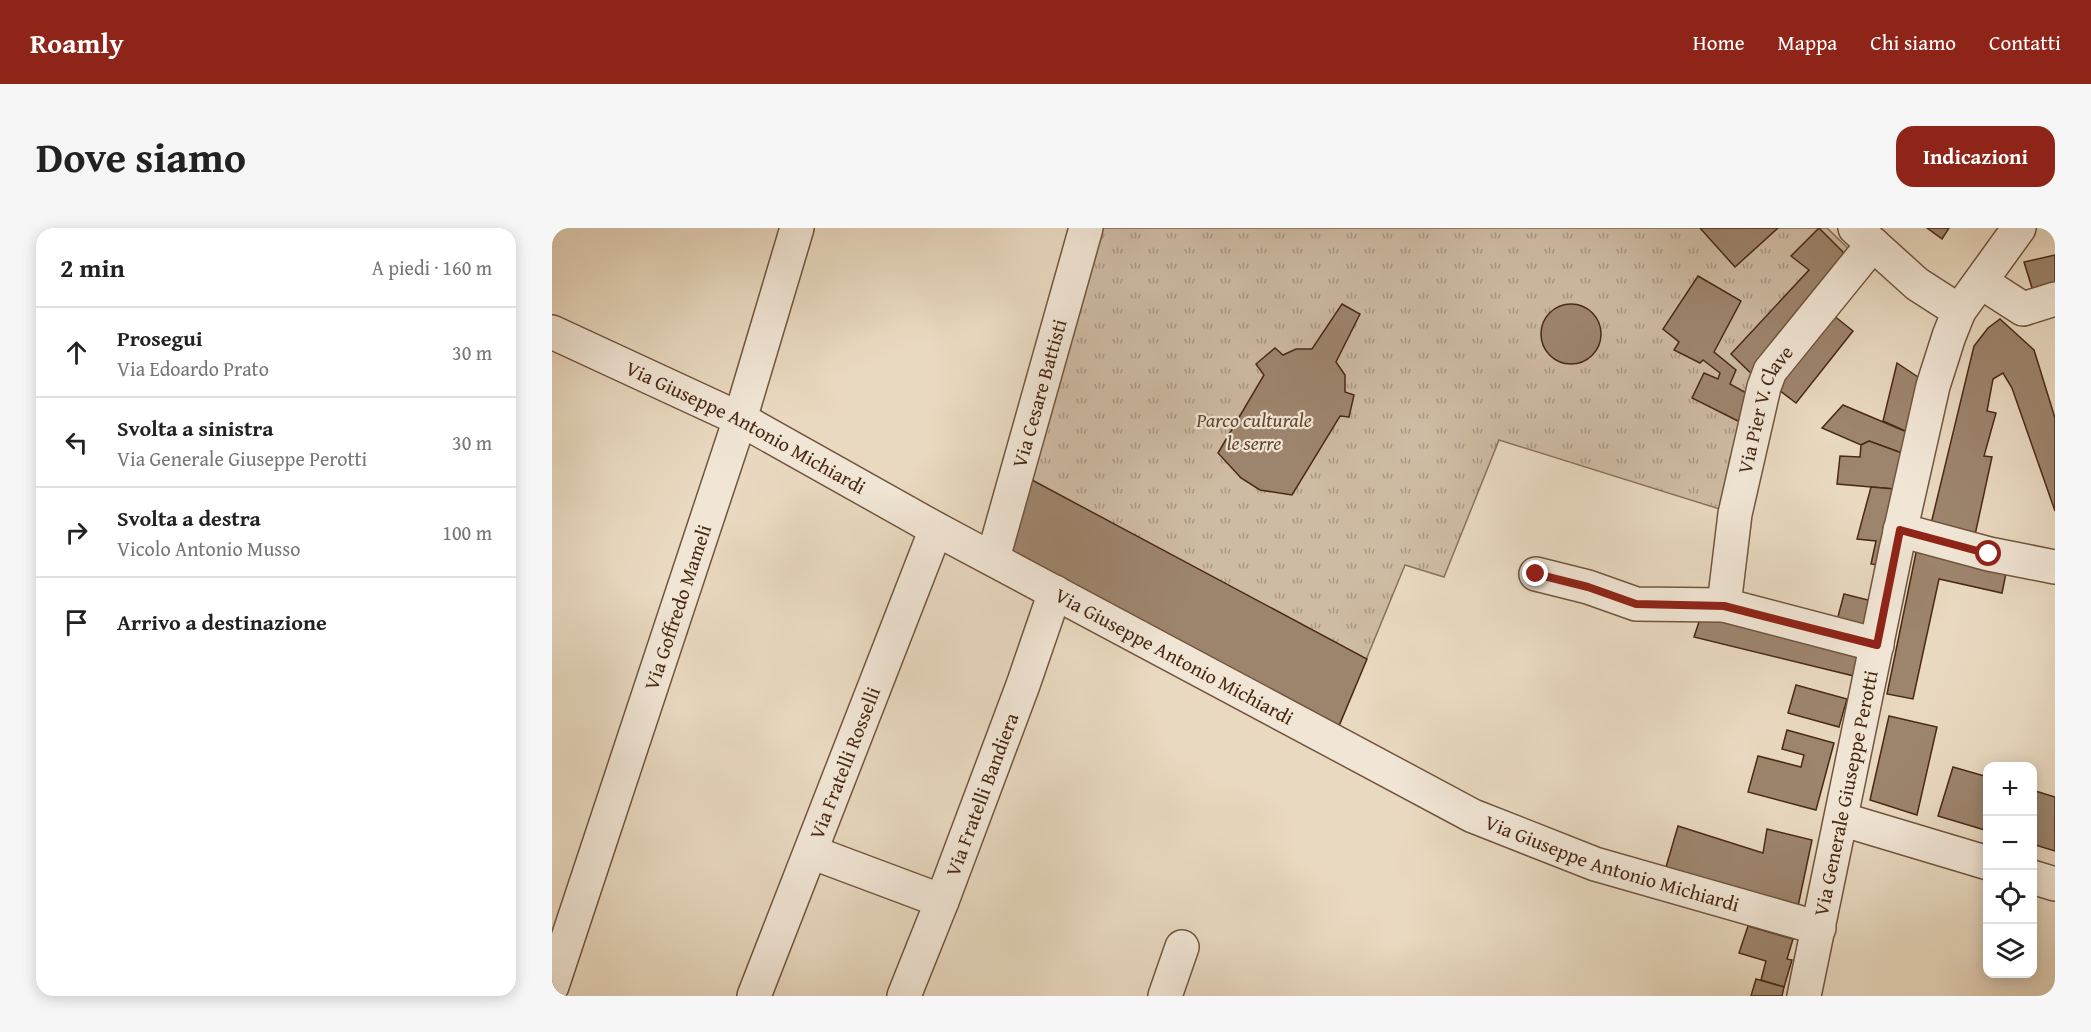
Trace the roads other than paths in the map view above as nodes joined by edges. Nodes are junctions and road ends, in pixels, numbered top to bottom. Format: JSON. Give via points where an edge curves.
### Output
{"nodes":[{"id":1,"x":797,"y":228,"type":"edge"},
{"id":2,"x":1086,"y":228,"type":"edge"},
{"id":3,"x":2019,"y":228,"type":"edge"},
{"id":4,"x":1864,"y":236,"type":"edge"},
{"id":5,"x":1981,"y":282,"type":"junction"},
{"id":6,"x":2055,"y":299,"type":"edge"},
{"id":7,"x":1959,"y":311,"type":"junction"},
{"id":8,"x":552,"y":332,"type":"edge"},
{"id":9,"x":740,"y":419,"type":"junction"},
{"id":10,"x":936,"y":529,"type":"junction"},
{"id":11,"x":1900,"y":530,"type":"junction"},
{"id":12,"x":993,"y":558,"type":"junction"},
{"id":13,"x":2055,"y":567,"type":"edge"},
{"id":14,"x":1536,"y":574,"type":"dead end"},
{"id":15,"x":1055,"y":592,"type":"junction"},
{"id":16,"x":1724,"y":606,"type":"junction"},
{"id":17,"x":1877,"y":645,"type":"junction"},
{"id":18,"x":1841,"y":819,"type":"junction"},
{"id":19,"x":811,"y":852,"type":"junction"},
{"id":20,"x":1983,"y":862,"type":"edge"},
{"id":21,"x":2037,"y":879,"type":"edge"},
{"id":22,"x":2055,"y":884,"type":"edge"},
{"id":23,"x":942,"y":901,"type":"junction"},
{"id":24,"x":1819,"y":928,"type":"junction"},
{"id":25,"x":1182,"y":947,"type":"dead end"},
{"id":26,"x":552,"y":986,"type":"edge"},
{"id":27,"x":754,"y":996,"type":"edge"},
{"id":28,"x":904,"y":996,"type":"edge"},
{"id":29,"x":1165,"y":996,"type":"edge"},
{"id":30,"x":1804,"y":996,"type":"edge"}],
"edges":[{"from":1,"to":9,"type":"street","name":"Via Goffredo Mameli"},
{"from":2,"to":12,"type":"street","name":"Via Cesare Battisti"},
{"from":3,"to":5,"type":"street","name":"Via Generale Giuseppe Perotti"},
{"from":4,"to":7,"type":"street","via":[[1917,284]]},
{"from":4,"to":16,"type":"street","name":"Via Pier V. Clave","via":[[1770,371],[1734,514]]},
{"from":5,"to":6,"type":"street","via":[[2022,309]]},
{"from":5,"to":7,"type":"street","name":"Via Generale Giuseppe Perotti"},
{"from":7,"to":11,"type":"street","name":"Via Generale Giuseppe Perotti","via":[[1933,386]]},
{"from":8,"to":9,"type":"street","name":"Via Giuseppe Antonio Michiardi"},
{"from":9,"to":10,"type":"street","name":"Via Giuseppe Antonio Michiardi"},
{"from":9,"to":26,"type":"street","name":"Via Goffredo Mameli"},
{"from":10,"to":12,"type":"street","name":"Via Giuseppe Antonio Michiardi"},
{"from":10,"to":19,"type":"street","name":"Via Fratelli Rosselli"},
{"from":11,"to":13,"type":"street"},
{"from":11,"to":17,"type":"street","name":"Via Generale Giuseppe Perotti"},
{"from":12,"to":15,"type":"street","name":"Via Giuseppe Antonio Michiardi"},
{"from":14,"to":16,"type":"street","via":[[1636,604]]},
{"from":15,"to":23,"type":"street","name":"Via Fratelli Bandiera"},
{"from":15,"to":24,"type":"street","name":"Via Giuseppe Antonio Michiardi","via":[[1473,816],[1595,864]]},
{"from":16,"to":17,"type":"street"},
{"from":17,"to":18,"type":"street","name":"Via Generale Giuseppe Perotti"},
{"from":18,"to":20,"type":"street"},
{"from":18,"to":24,"type":"street","name":"Via Generale Giuseppe Perotti"},
{"from":19,"to":23,"type":"street"},
{"from":19,"to":27,"type":"street","name":"Via Fratelli Rosselli"},
{"from":21,"to":22,"type":"street"},
{"from":23,"to":28,"type":"street","name":"Via Fratelli Bandiera"},
{"from":24,"to":30,"type":"street","name":"Via Generale Giuseppe Perotti"},
{"from":25,"to":29,"type":"street"}]}
